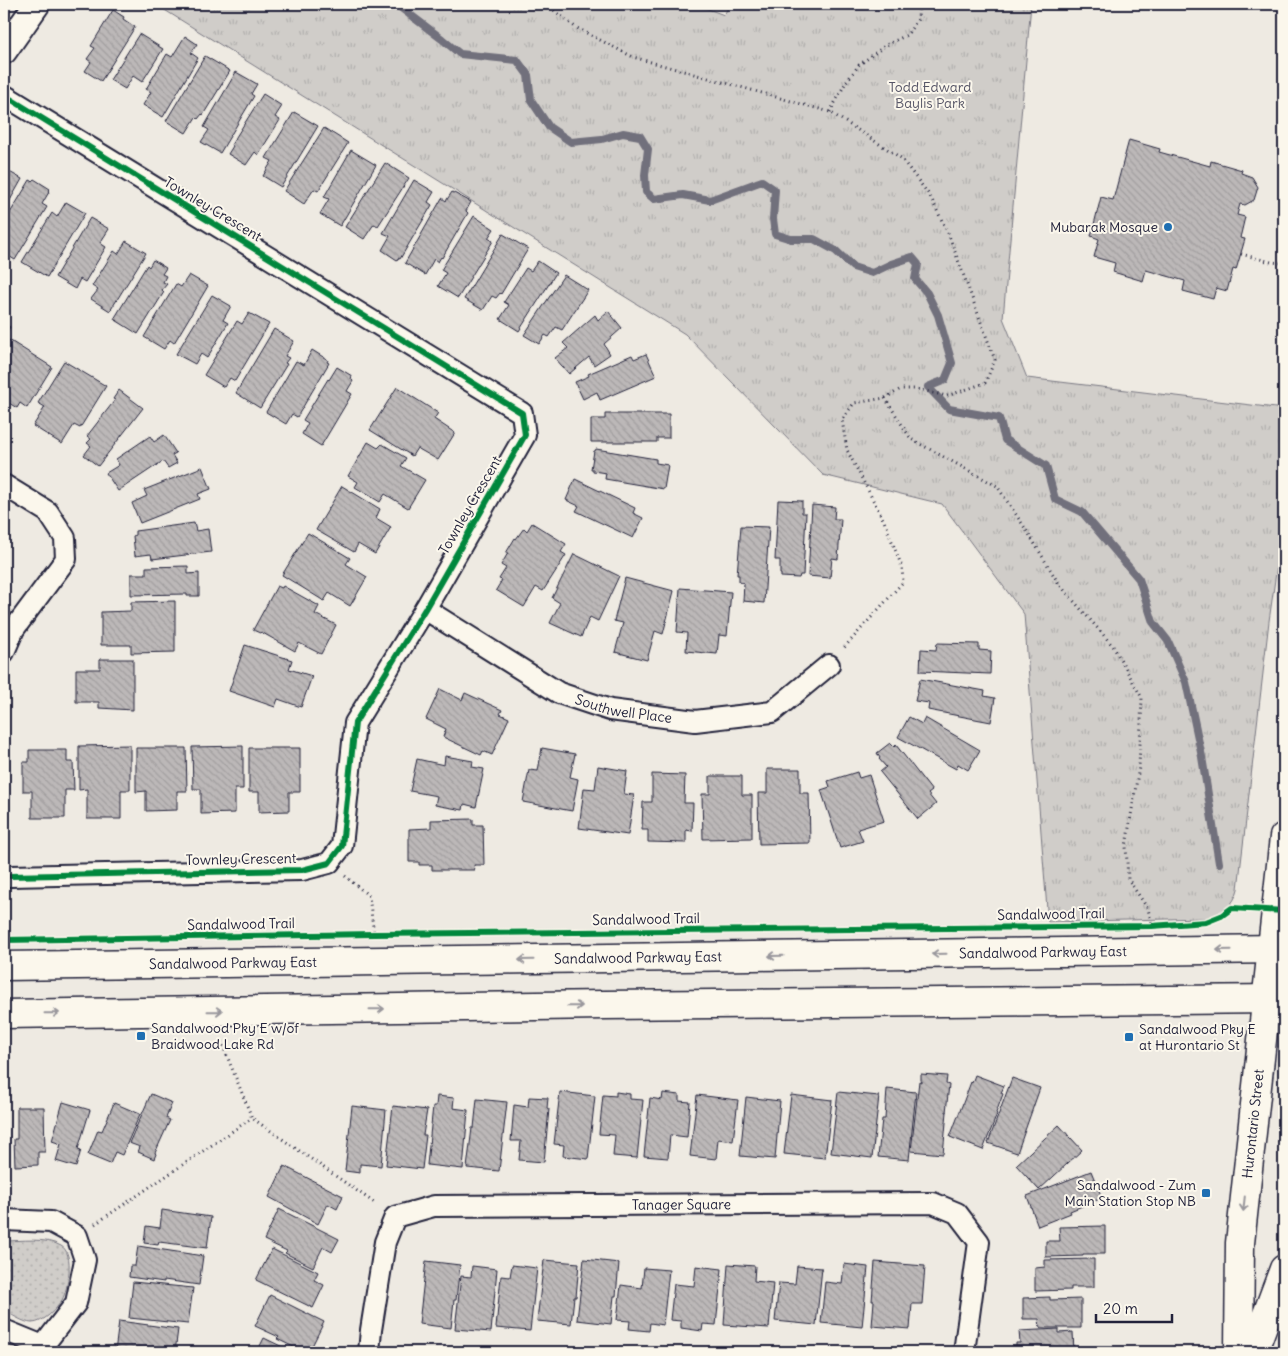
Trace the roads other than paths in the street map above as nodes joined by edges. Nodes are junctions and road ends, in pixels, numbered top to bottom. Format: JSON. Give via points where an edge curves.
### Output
{"nodes":[{"id":1,"x":37,"y":4,"type":"edge"},
{"id":2,"x":4,"y":51,"type":"edge"},
{"id":3,"x":4,"y":95,"type":"edge"},
{"id":4,"x":4,"y":485,"type":"edge"},
{"id":5,"x":425,"y":609,"type":"junction"},
{"id":6,"x":4,"y":652,"type":"edge"},
{"id":7,"x":829,"y":665,"type":"road end"},
{"id":8,"x":1284,"y":837,"type":"edge"},
{"id":9,"x":4,"y":874,"type":"edge"},
{"id":10,"x":1278,"y":949,"type":"edge"},
{"id":11,"x":4,"y":966,"type":"edge"},
{"id":12,"x":1276,"y":999,"type":"edge"},
{"id":13,"x":4,"y":1014,"type":"edge"},
{"id":14,"x":4,"y":1220,"type":"edge"},
{"id":15,"x":1284,"y":1269,"type":"edge"},
{"id":16,"x":4,"y":1330,"type":"edge"},
{"id":17,"x":42,"y":1349,"type":"edge"},
{"id":18,"x":369,"y":1352,"type":"edge"},
{"id":19,"x":964,"y":1352,"type":"edge"},
{"id":20,"x":1239,"y":1352,"type":"edge"},
{"id":21,"x":1253,"y":1352,"type":"edge"}],
"edges":[{"from":1,"to":2,"type":"street"},
{"from":3,"to":5,"type":"street","name":"Townley Crescent","via":[[522,413],[525,435]]},
{"from":4,"to":6,"type":"street","via":[[48,512],[64,538],[66,559],[14,629]]},
{"from":5,"to":7,"type":"street","name":"Southwell Place","via":[[559,693],[610,710],[695,721],[772,712]]},
{"from":5,"to":9,"type":"street","name":"Townley Crescent","via":[[355,723],[342,846],[329,864],[302,870]]},
{"from":8,"to":10,"type":"main road","name":"Hurontario Street"},
{"from":10,"to":11,"type":"main road","name":"Sandalwood Parkway East","one_way":true},
{"from":10,"to":12,"type":"main road","name":"Hurontario Street"},
{"from":13,"to":12,"type":"main road","one_way":true},
{"from":12,"to":20,"type":"main road","name":"Hurontario Street","one_way":true,"via":[[1240,1243]]},
{"from":14,"to":17,"type":"street","via":[[51,1222],[77,1236],[85,1260],[76,1303]]},
{"from":15,"to":21,"type":"main road"},
{"from":16,"to":17,"type":"street"},
{"from":18,"to":19,"type":"street","name":"Tanager Square","via":[[385,1242],[395,1217],[434,1206],[933,1203],[957,1213],[979,1242]]}]}
